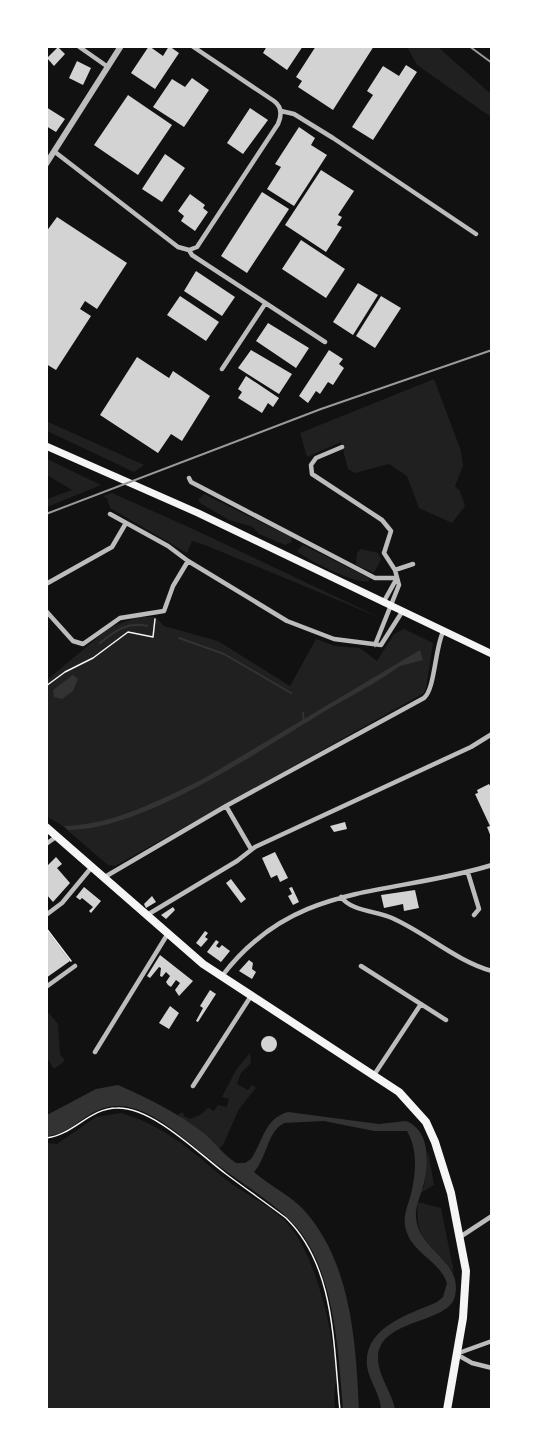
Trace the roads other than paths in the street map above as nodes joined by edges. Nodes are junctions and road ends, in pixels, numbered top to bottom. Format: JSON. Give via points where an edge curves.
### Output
{"nodes":[{"id":1,"x":78,"y":46,"type":"edge"},
{"id":2,"x":121,"y":46,"type":"edge"},
{"id":3,"x":192,"y":46,"type":"edge"},
{"id":4,"x":108,"y":67,"type":"junction"},
{"id":5,"x":281,"y":111,"type":"junction"},
{"id":6,"x":55,"y":152,"type":"junction"},
{"id":7,"x":46,"y":164,"type":"edge"},
{"id":8,"x":476,"y":234,"type":"dead end"},
{"id":9,"x":189,"y":250,"type":"junction"},
{"id":10,"x":265,"y":304,"type":"junction"},
{"id":11,"x":325,"y":342,"type":"dead end"},
{"id":12,"x":222,"y":369,"type":"dead end"},
{"id":13,"x":46,"y":446,"type":"edge"},
{"id":14,"x":342,"y":447,"type":"dead end"},
{"id":15,"x":189,"y":478,"type":"dead end"},
{"id":16,"x":110,"y":514,"type":"dead end"},
{"id":17,"x":126,"y":523,"type":"junction"},
{"id":18,"x":188,"y":561,"type":"junction"},
{"id":19,"x":413,"y":564,"type":"dead end"},
{"id":20,"x":395,"y":570,"type":"junction"},
{"id":21,"x":397,"y":578,"type":"junction"},
{"id":22,"x":46,"y":584,"type":"edge"},
{"id":23,"x":383,"y":603,"type":"junction"},
{"id":24,"x":392,"y":607,"type":"junction"},
{"id":25,"x":46,"y":611,"type":"edge"},
{"id":26,"x":402,"y":612,"type":"junction"},
{"id":27,"x":443,"y":632,"type":"junction"},
{"id":28,"x":375,"y":645,"type":"junction"},
{"id":29,"x":492,"y":654,"type":"edge"},
{"id":30,"x":492,"y":734,"type":"edge"},
{"id":31,"x":226,"y":806,"type":"junction"},
{"id":32,"x":46,"y":827,"type":"edge"},
{"id":33,"x":56,"y":837,"type":"junction"},
{"id":34,"x":46,"y":844,"type":"edge"},
{"id":35,"x":251,"y":849,"type":"junction"},
{"id":36,"x":492,"y":865,"type":"edge"},
{"id":37,"x":92,"y":868,"type":"junction"},
{"id":38,"x":468,"y":873,"type":"junction"},
{"id":39,"x":103,"y":878,"type":"junction"},
{"id":40,"x":341,"y":897,"type":"junction"},
{"id":41,"x":46,"y":915,"type":"edge"},
{"id":42,"x":474,"y":915,"type":"dead end"},
{"id":43,"x":146,"y":916,"type":"junction"},
{"id":44,"x":167,"y":934,"type":"junction"},
{"id":45,"x":75,"y":966,"type":"road end"},
{"id":46,"x":361,"y":966,"type":"dead end"},
{"id":47,"x":492,"y":971,"type":"edge"},
{"id":48,"x":221,"y":976,"type":"junction"},
{"id":49,"x":46,"y":987,"type":"edge"},
{"id":50,"x":251,"y":996,"type":"junction"},
{"id":51,"x":421,"y":1004,"type":"junction"},
{"id":52,"x":446,"y":1020,"type":"dead end"},
{"id":53,"x":95,"y":1052,"type":"dead end"},
{"id":54,"x":374,"y":1075,"type":"junction"},
{"id":55,"x":193,"y":1086,"type":"dead end"},
{"id":56,"x":492,"y":1216,"type":"edge"},
{"id":57,"x":459,"y":1237,"type":"junction"},
{"id":58,"x":492,"y":1341,"type":"edge"},
{"id":59,"x":456,"y":1354,"type":"junction"},
{"id":60,"x":492,"y":1368,"type":"edge"},
{"id":61,"x":447,"y":1410,"type":"edge"}],
"edges":[{"from":1,"to":4,"type":"street"},
{"from":2,"to":4,"type":"street"},
{"from":3,"to":5,"type":"street","via":[[274,100]]},
{"from":4,"to":6,"type":"street"},
{"from":5,"to":8,"type":"street","via":[[294,114],[333,138]]},
{"from":5,"to":9,"type":"street","via":[[278,124],[200,244]]},
{"from":6,"to":7,"type":"street"},
{"from":6,"to":9,"type":"street","via":[[178,247]]},
{"from":9,"to":10,"type":"street"},
{"from":10,"to":11,"type":"street"},
{"from":10,"to":12,"type":"street"},
{"from":13,"to":23,"type":"main road","via":[[198,513]]},
{"from":14,"to":20,"type":"street","via":[[316,458],[311,465],[312,474],[388,524],[392,531],[384,553]]},
{"from":15,"to":21,"type":"street","via":[[375,578]]},
{"from":16,"to":17,"type":"street"},
{"from":17,"to":18,"type":"street"},
{"from":17,"to":22,"type":"street","via":[[112,547]]},
{"from":18,"to":25,"type":"street","via":[[164,611],[120,618],[88,642],[73,641]]},
{"from":18,"to":28,"type":"street","via":[[287,621],[334,639]]},
{"from":19,"to":20,"type":"street"},
{"from":20,"to":21,"type":"street"},
{"from":21,"to":23,"type":"street"},
{"from":21,"to":24,"type":"street","via":[[399,585]]},
{"from":23,"to":24,"type":"main road"},
{"from":24,"to":26,"type":"main road"},
{"from":24,"to":28,"type":"street"},
{"from":26,"to":27,"type":"main road"},
{"from":26,"to":28,"type":"street","via":[[383,643]]},
{"from":27,"to":29,"type":"main road"},
{"from":27,"to":31,"type":"street","via":[[428,695]]},
{"from":30,"to":35,"type":"street"},
{"from":31,"to":35,"type":"street"},
{"from":31,"to":39,"type":"street"},
{"from":32,"to":33,"type":"main road"},
{"from":33,"to":34,"type":"street"},
{"from":33,"to":37,"type":"main road"},
{"from":35,"to":43,"type":"street"},
{"from":36,"to":38,"type":"street"},
{"from":37,"to":39,"type":"main road"},
{"from":37,"to":41,"type":"street","via":[[62,903]]},
{"from":38,"to":40,"type":"street"},
{"from":38,"to":42,"type":"street","via":[[479,909]]},
{"from":39,"to":43,"type":"main road"},
{"from":40,"to":47,"type":"street","via":[[350,905],[400,922]]},
{"from":40,"to":48,"type":"street","via":[[298,912],[271,927],[240,953]]},
{"from":43,"to":44,"type":"main road"},
{"from":44,"to":48,"type":"main road"},
{"from":44,"to":53,"type":"street"},
{"from":45,"to":49,"type":"street"},
{"from":46,"to":51,"type":"street"},
{"from":48,"to":50,"type":"main road"},
{"from":50,"to":54,"type":"main road"},
{"from":50,"to":55,"type":"street"},
{"from":51,"to":52,"type":"street"},
{"from":51,"to":54,"type":"street"},
{"from":54,"to":57,"type":"main road","via":[[399,1092],[426,1122],[451,1193]]},
{"from":56,"to":57,"type":"street"},
{"from":57,"to":59,"type":"main road","via":[[466,1285]]},
{"from":58,"to":59,"type":"street"},
{"from":59,"to":60,"type":"street"},
{"from":59,"to":61,"type":"main road"}]}
